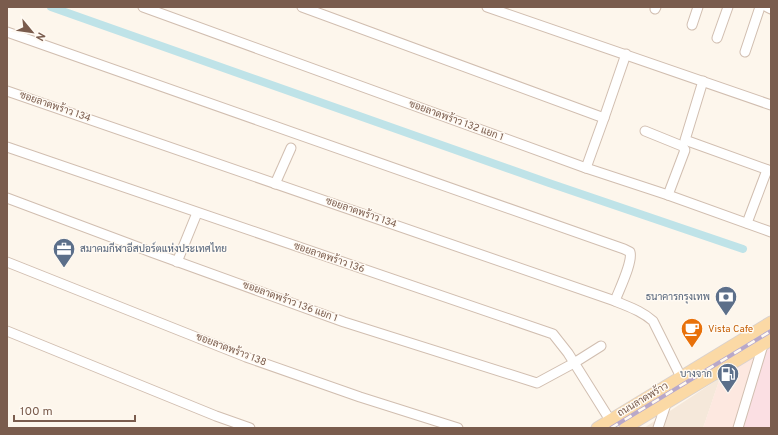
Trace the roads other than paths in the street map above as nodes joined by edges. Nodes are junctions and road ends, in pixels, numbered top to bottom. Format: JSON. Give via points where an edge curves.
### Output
{"nodes":[{"id":1,"x":143,"y":7,"type":"edge"},
{"id":2,"x":302,"y":7,"type":"edge"},
{"id":3,"x":487,"y":7,"type":"edge"},
{"id":4,"x":698,"y":7,"type":"edge"},
{"id":5,"x":728,"y":7,"type":"edge"},
{"id":6,"x":760,"y":7,"type":"edge"},
{"id":7,"x":767,"y":7,"type":"edge"},
{"id":8,"x":771,"y":9,"type":"edge"},
{"id":9,"x":692,"y":25,"type":"dead end"},
{"id":10,"x":7,"y":32,"type":"edge"},
{"id":11,"x":717,"y":38,"type":"dead end"},
{"id":12,"x":745,"y":52,"type":"dead end"},
{"id":13,"x":626,"y":54,"type":"junction"},
{"id":14,"x":703,"y":81,"type":"junction"},
{"id":15,"x":7,"y":91,"type":"edge"},
{"id":16,"x":771,"y":105,"type":"edge"},
{"id":17,"x":604,"y":118,"type":"junction"},
{"id":18,"x":645,"y":131,"type":"dead end"},
{"id":19,"x":7,"y":148,"type":"edge"},
{"id":20,"x":291,"y":148,"type":"dead end"},
{"id":21,"x":586,"y":168,"type":"junction"},
{"id":22,"x":769,"y":170,"type":"edge"},
{"id":23,"x":275,"y":184,"type":"junction"},
{"id":24,"x":668,"y":195,"type":"junction"},
{"id":25,"x":7,"y":198,"type":"edge"},
{"id":26,"x":197,"y":212,"type":"junction"},
{"id":27,"x":747,"y":223,"type":"junction"},
{"id":28,"x":771,"y":232,"type":"edge"},
{"id":29,"x":7,"y":262,"type":"edge"},
{"id":30,"x":177,"y":262,"type":"junction"},
{"id":31,"x":615,"y":301,"type":"junction"},
{"id":32,"x":771,"y":322,"type":"edge"},
{"id":33,"x":7,"y":331,"type":"edge"},
{"id":34,"x":767,"y":342,"type":"edge"},
{"id":35,"x":600,"y":346,"type":"dead end"},
{"id":36,"x":574,"y":363,"type":"junction"},
{"id":37,"x":681,"y":377,"type":"junction"},
{"id":38,"x":666,"y":404,"type":"junction"},
{"id":39,"x":610,"y":420,"type":"junction"},
{"id":40,"x":250,"y":428,"type":"edge"},
{"id":41,"x":458,"y":428,"type":"edge"},
{"id":42,"x":597,"y":428,"type":"edge"},
{"id":43,"x":625,"y":428,"type":"edge"},
{"id":44,"x":658,"y":428,"type":"edge"},
{"id":45,"x":738,"y":428,"type":"edge"}],
"edges":[{"from":1,"to":21,"type":"street","name":"ซอยลาดพร้าว 132 แยก 1"},
{"from":2,"to":17,"type":"street"},
{"from":3,"to":13,"type":"street"},
{"from":4,"to":9,"type":"street"},
{"from":5,"to":11,"type":"street"},
{"from":6,"to":12,"type":"street"},
{"from":7,"to":8,"type":"street"},
{"from":10,"to":31,"type":"street","via":[[624,249],[630,252],[630,263]]},
{"from":13,"to":14,"type":"street"},
{"from":13,"to":17,"type":"street"},
{"from":14,"to":16,"type":"street"},
{"from":14,"to":22,"type":"street","via":[[685,140]]},
{"from":15,"to":23,"type":"street","name":"ซอยลาดพร้าว 134"},
{"from":17,"to":21,"type":"street"},
{"from":18,"to":24,"type":"street","via":[[682,146],[685,150]]},
{"from":19,"to":26,"type":"street","name":"ซอยลาดพร้าว 136"},
{"from":20,"to":23,"type":"street"},
{"from":21,"to":24,"type":"street","name":"ซอยลาดพร้าว 132 แยก 1"},
{"from":22,"to":27,"type":"street"},
{"from":23,"to":31,"type":"street","name":"ซอยลาดพร้าว 134"},
{"from":24,"to":27,"type":"street","name":"ซอยลาดพร้าว 132 แยก 1"},
{"from":25,"to":30,"type":"street","name":"ซอยลาดพร้าว 136 แยก 1"},
{"from":26,"to":30,"type":"street"},
{"from":26,"to":36,"type":"street","name":"ซอยลาดพร้าว 136","via":[[553,334]]},
{"from":27,"to":28,"type":"street","name":"ซอยลาดพร้าว 132 แยก 1"},
{"from":29,"to":41,"type":"street","name":"ซอยลาดพร้าว 138","via":[[246,357]]},
{"from":30,"to":36,"type":"street","name":"ซอยลาดพร้าว 136 แยก 1","via":[[344,322],[537,383]]},
{"from":31,"to":37,"type":"street","name":"ซอยลาดพร้าว 134","via":[[646,315],[653,321]]},
{"from":32,"to":37,"type":"main road","name":"ถนนลาดพร้าว"},
{"from":33,"to":40,"type":"street"},
{"from":34,"to":38,"type":"main road","name":"ถนนลาดพร้าว"},
{"from":34,"to":45,"type":"street"},
{"from":35,"to":36,"type":"street","name":"ซอยลาดพร้าว 136 แยก 1"},
{"from":36,"to":39,"type":"street","name":"ซอยลาดพร้าว 136"},
{"from":37,"to":39,"type":"main road","name":"ถนนลาดพร้าว"},
{"from":38,"to":43,"type":"main road","name":"ถนนลาดพร้าว"},
{"from":38,"to":44,"type":"street"},
{"from":39,"to":42,"type":"main road","name":"ถนนลาดพร้าว"}]}
